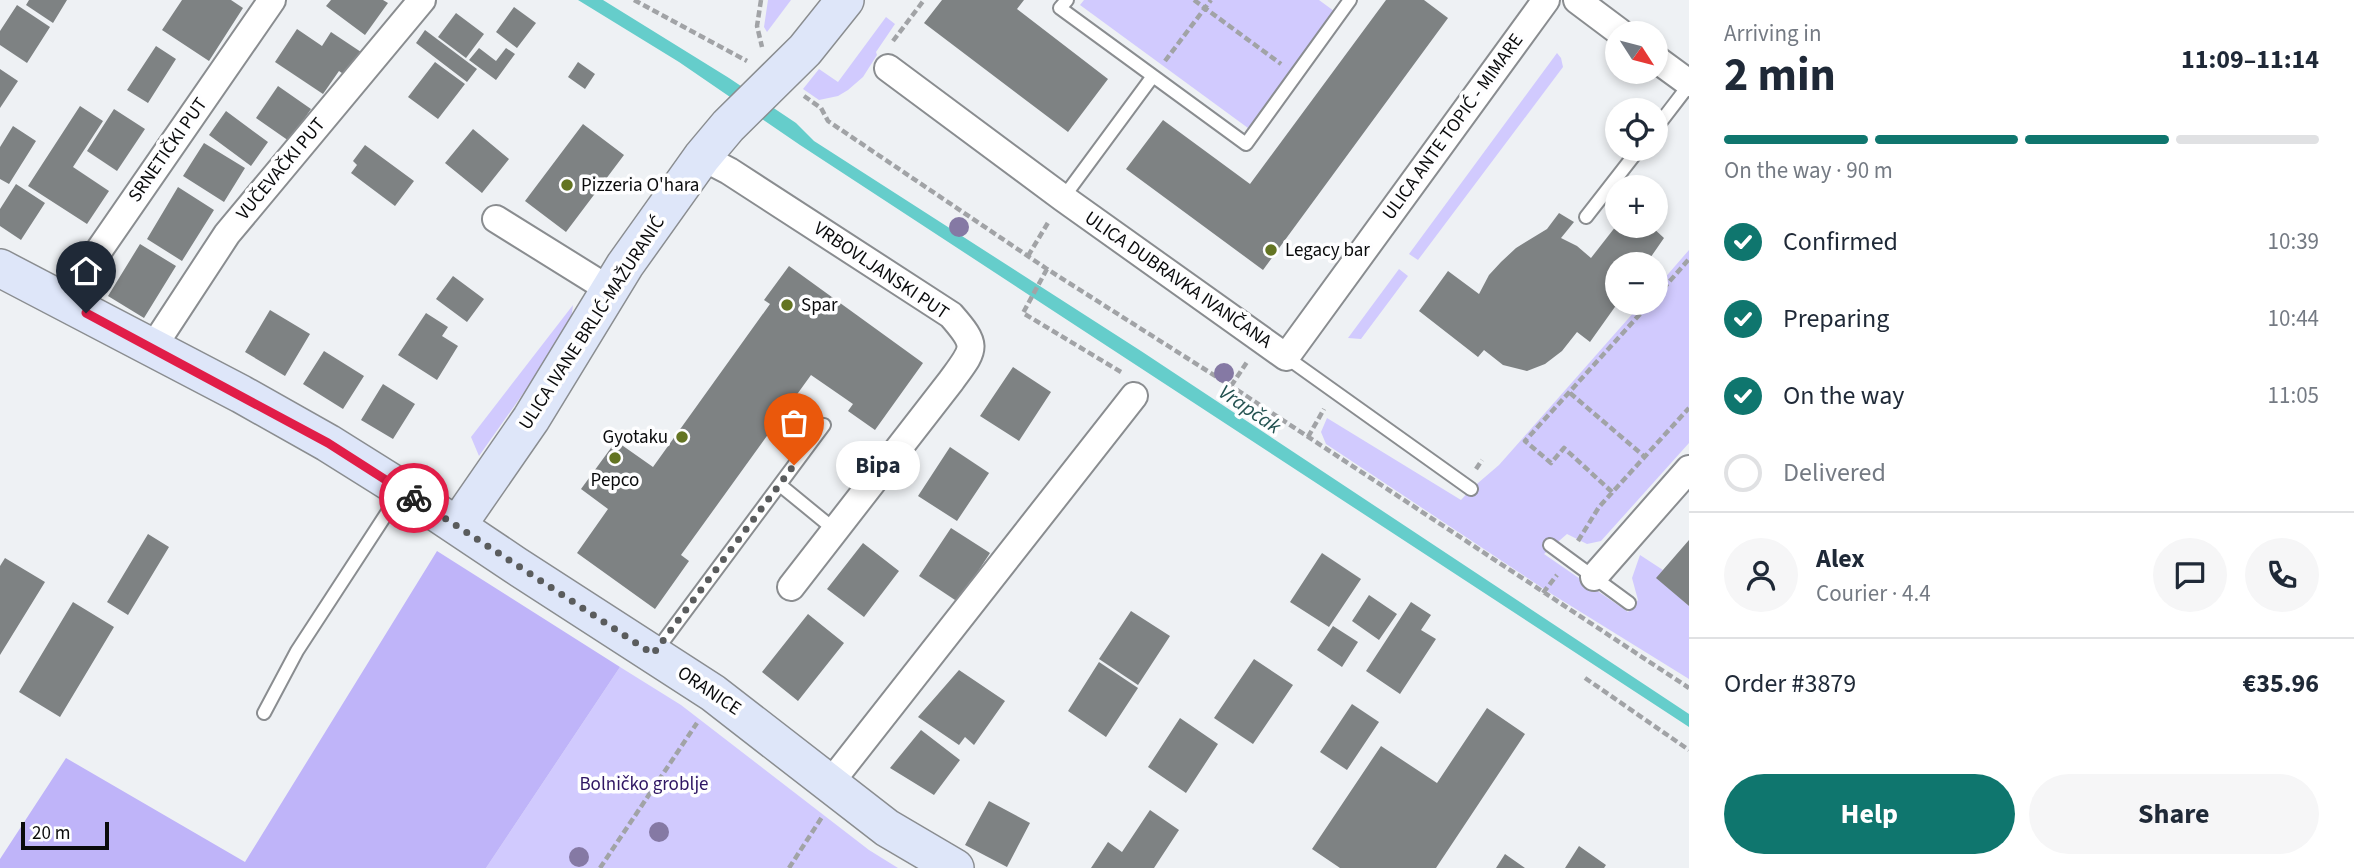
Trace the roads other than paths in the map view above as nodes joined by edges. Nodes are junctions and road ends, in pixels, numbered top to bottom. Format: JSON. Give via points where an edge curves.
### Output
{"nodes":[{"id":1,"x":272,"y":0,"type":"edge"},
{"id":2,"x":422,"y":0,"type":"edge"},
{"id":3,"x":845,"y":0,"type":"edge"},
{"id":4,"x":1067,"y":0,"type":"edge"},
{"id":5,"x":1546,"y":0,"type":"edge"},
{"id":6,"x":1577,"y":0,"type":"edge"},
{"id":7,"x":1347,"y":1,"type":"edge"},
{"id":8,"x":1605,"y":21,"type":"edge"},
{"id":9,"x":890,"y":56,"type":"road end"},
{"id":10,"x":1668,"y":68,"type":"edge"},
{"id":11,"x":1153,"y":76,"type":"junction"},
{"id":12,"x":1689,"y":84,"type":"edge"},
{"id":13,"x":1668,"y":112,"type":"edge"},
{"id":14,"x":702,"y":157,"type":"junction"},
{"id":15,"x":1630,"y":161,"type":"edge"},
{"id":16,"x":1063,"y":198,"type":"junction"},
{"id":17,"x":1586,"y":218,"type":"dead end"},
{"id":18,"x":496,"y":219,"type":"dead end"},
{"id":19,"x":0,"y":268,"type":"edge"},
{"id":20,"x":610,"y":289,"type":"junction"},
{"id":21,"x":64,"y":301,"type":"junction"},
{"id":22,"x":153,"y":347,"type":"junction"},
{"id":23,"x":1286,"y":357,"type":"junction"},
{"id":24,"x":1134,"y":396,"type":"road end"},
{"id":25,"x":824,"y":425,"type":"dead end"},
{"id":26,"x":1689,"y":469,"type":"edge"},
{"id":27,"x":780,"y":485,"type":"junction"},
{"id":28,"x":1471,"y":489,"type":"dead end"},
{"id":29,"x":403,"y":490,"type":"junction"},
{"id":30,"x":457,"y":526,"type":"junction"},
{"id":31,"x":835,"y":530,"type":"junction"},
{"id":32,"x":1550,"y":545,"type":"dead end"},
{"id":33,"x":1594,"y":577,"type":"junction"},
{"id":34,"x":792,"y":587,"type":"dead end"},
{"id":35,"x":1629,"y":603,"type":"dead end"},
{"id":36,"x":653,"y":654,"type":"junction"},
{"id":37,"x":264,"y":713,"type":"dead end"},
{"id":38,"x":830,"y":796,"type":"junction"},
{"id":39,"x":956,"y":868,"type":"edge"}],
"edges":[{"from":1,"to":21,"type":"street","name":"SRNETIČKI PUT"},
{"from":2,"to":22,"type":"street","name":"VUČEVAČKI PUT","via":[[227,234]]},
{"from":3,"to":14,"type":"main road","name":"ULICA IVANE BRLIĆ-MAŽURANIĆ"},
{"from":4,"to":11,"type":"lane","via":[[1060,8]]},
{"from":5,"to":23,"type":"street","name":"ULICA ANTE TOPIĆ - MIMARE"},
{"from":6,"to":8,"type":"street"},
{"from":7,"to":11,"type":"lane","via":[[1246,144]]},
{"from":9,"to":16,"type":"street","name":"ULICA DUBRAVKA IVANČANA"},
{"from":10,"to":12,"type":"street"},
{"from":11,"to":16,"type":"lane"},
{"from":12,"to":13,"type":"lane"},
{"from":14,"to":20,"type":"main road","name":"ULICA IVANE BRLIĆ-MAŽURANIĆ"},
{"from":14,"to":31,"type":"street","name":"VRBOVLJANSKI PUT","via":[[951,315],[971,344],[971,354]]},
{"from":15,"to":17,"type":"lane"},
{"from":16,"to":23,"type":"street","name":"ULICA DUBRAVKA IVANČANA"},
{"from":18,"to":20,"type":"street"},
{"from":19,"to":21,"type":"main road","name":"ORANICE"},
{"from":20,"to":30,"type":"main road","name":"ULICA IVANE BRLIĆ-MAŽURANIĆ","via":[[531,419]]},
{"from":21,"to":22,"type":"main road","name":"ORANICE"},
{"from":22,"to":29,"type":"main road","name":"ORANICE","via":[[328,443]]},
{"from":23,"to":28,"type":"lane","name":"ULICA DUBRAVKA IVANČANA"},
{"from":24,"to":38,"type":"street","via":[[838,773]]},
{"from":25,"to":27,"type":"lane"},
{"from":26,"to":33,"type":"street"},
{"from":27,"to":31,"type":"lane"},
{"from":27,"to":36,"type":"lane"},
{"from":29,"to":30,"type":"main road","name":"ORANICE"},
{"from":29,"to":37,"type":"lane","via":[[297,651]]},
{"from":30,"to":36,"type":"main road","name":"ORANICE"},
{"from":31,"to":34,"type":"street","name":"VRBOVLJANSKI PUT"},
{"from":32,"to":33,"type":"lane"},
{"from":33,"to":35,"type":"lane"},
{"from":36,"to":38,"type":"main road","name":"ORANICE","via":[[746,717]]},
{"from":38,"to":39,"type":"main road","name":"ORANICE"}]}
